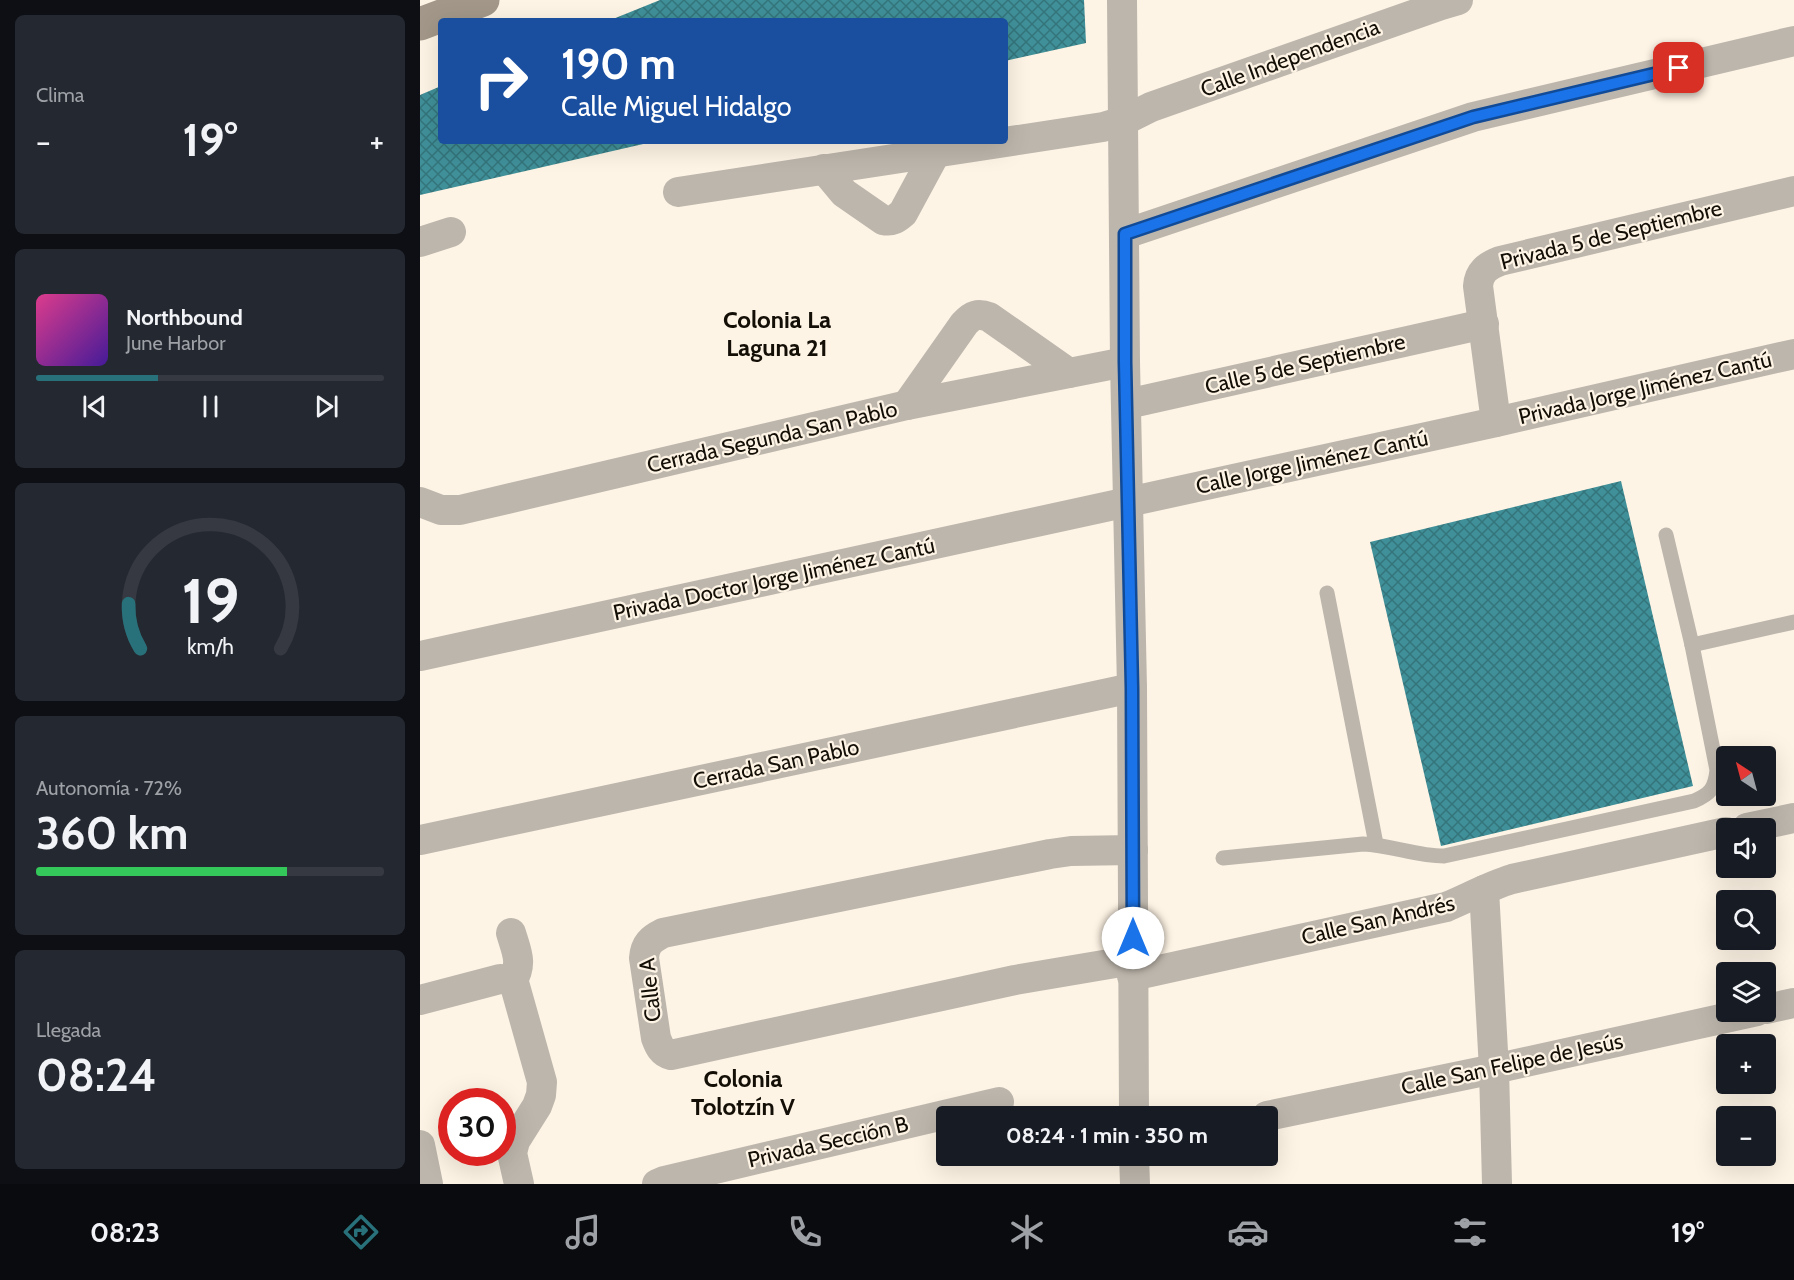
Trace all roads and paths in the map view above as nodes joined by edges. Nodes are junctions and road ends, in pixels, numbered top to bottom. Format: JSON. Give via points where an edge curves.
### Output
{"nodes":[{"id":1,"x":483,"y":0,"type":"edge"},
{"id":2,"x":1122,"y":0,"type":"edge"},
{"id":3,"x":1447,"y":2,"type":"edge"},
{"id":4,"x":420,"y":24,"type":"edge"},
{"id":5,"x":1794,"y":41,"type":"edge"},
{"id":6,"x":1123,"y":121,"type":"junction"},
{"id":7,"x":1008,"y":141,"type":"edge"},
{"id":8,"x":989,"y":144,"type":"edge"},
{"id":9,"x":936,"y":152,"type":"junction"},
{"id":10,"x":824,"y":169,"type":"junction"},
{"id":11,"x":1794,"y":191,"type":"edge"},
{"id":12,"x":678,"y":192,"type":"dead end"},
{"id":13,"x":451,"y":232,"type":"dead end"},
{"id":14,"x":1125,"y":234,"type":"junction"},
{"id":15,"x":420,"y":242,"type":"edge"},
{"id":16,"x":1484,"y":324,"type":"junction"},
{"id":17,"x":1794,"y":354,"type":"edge"},
{"id":18,"x":1125,"y":362,"type":"junction"},
{"id":19,"x":1070,"y":373,"type":"junction"},
{"id":20,"x":1126,"y":404,"type":"junction"},
{"id":21,"x":907,"y":405,"type":"junction"},
{"id":22,"x":1496,"y":422,"type":"junction"},
{"id":23,"x":420,"y":502,"type":"edge"},
{"id":24,"x":1128,"y":502,"type":"junction"},
{"id":25,"x":1666,"y":535,"type":"dead end"},
{"id":26,"x":1327,"y":593,"type":"dead end"},
{"id":27,"x":1794,"y":622,"type":"edge"},
{"id":28,"x":1692,"y":645,"type":"junction"},
{"id":29,"x":420,"y":656,"type":"edge"},
{"id":30,"x":1132,"y":688,"type":"junction"},
{"id":31,"x":1794,"y":818,"type":"edge"},
{"id":32,"x":1776,"y":822,"type":"edge"},
{"id":33,"x":1716,"y":834,"type":"edge"},
{"id":34,"x":420,"y":840,"type":"edge"},
{"id":35,"x":1376,"y":844,"type":"junction"},
{"id":36,"x":1133,"y":850,"type":"junction"},
{"id":37,"x":1223,"y":858,"type":"dead end"},
{"id":38,"x":1484,"y":890,"type":"junction"},
{"id":39,"x":511,"y":933,"type":"dead end"},
{"id":40,"x":1133,"y":968,"type":"junction"},
{"id":41,"x":512,"y":982,"type":"junction"},
{"id":42,"x":420,"y":1000,"type":"edge"},
{"id":43,"x":1794,"y":1003,"type":"edge"},
{"id":44,"x":1776,"y":1007,"type":"edge"},
{"id":45,"x":1716,"y":1020,"type":"edge"},
{"id":46,"x":1494,"y":1069,"type":"junction"},
{"id":47,"x":999,"y":1102,"type":"dead end"},
{"id":48,"x":1134,"y":1106,"type":"edge"},
{"id":49,"x":1278,"y":1114,"type":"edge"},
{"id":50,"x":420,"y":1145,"type":"edge"},
{"id":51,"x":1134,"y":1166,"type":"edge"},
{"id":52,"x":428,"y":1184,"type":"edge"},
{"id":53,"x":519,"y":1184,"type":"edge"},
{"id":54,"x":657,"y":1184,"type":"edge"},
{"id":55,"x":1135,"y":1184,"type":"edge"},
{"id":56,"x":1497,"y":1184,"type":"edge"}],
"edges":[{"from":1,"to":4,"type":"street"},
{"from":2,"to":6,"type":"street"},
{"from":3,"to":6,"type":"street","name":"Calle Independencia","via":[[1151,107]]},
{"from":5,"to":14,"type":"street","via":[[1473,117]]},
{"from":6,"to":7,"type":"street","name":"Calle Independencia"},
{"from":6,"to":14,"type":"street"},
{"from":8,"to":9,"type":"street","name":"Calle Independencia"},
{"from":9,"to":10,"type":"street","name":"Calle Independencia"},
{"from":9,"to":10,"type":"street","via":[[903,213],[890,221],[844,194]]},
{"from":10,"to":12,"type":"street","name":"Calle Independencia"},
{"from":11,"to":16,"type":"street","name":"Privada 5 de Septiembre","via":[[1490,265],[1478,277]]},
{"from":13,"to":15,"type":"street"},
{"from":14,"to":18,"type":"street"},
{"from":16,"to":20,"type":"street","name":"Calle 5 de Septiembre"},
{"from":16,"to":22,"type":"street"},
{"from":17,"to":22,"type":"street","name":"Privada Jorge Jiménez Cantú"},
{"from":18,"to":19,"type":"street","name":"Cerrada Segunda San Pablo"},
{"from":18,"to":20,"type":"street"},
{"from":19,"to":21,"type":"street","name":"Cerrada Segunda San Pablo"},
{"from":19,"to":21,"type":"street","via":[[989,317],[975,315],[964,324]]},
{"from":20,"to":24,"type":"street"},
{"from":21,"to":23,"type":"street","name":"Cerrada Segunda San Pablo","via":[[460,510],[441,510]]},
{"from":22,"to":24,"type":"street","name":"Calle Jorge Jiménez Cantú"},
{"from":24,"to":29,"type":"street","name":"Privada Doctor Jorge Jiménez Cantú"},
{"from":24,"to":30,"type":"street"},
{"from":25,"to":28,"type":"lane"},
{"from":26,"to":35,"type":"lane"},
{"from":27,"to":28,"type":"lane"},
{"from":28,"to":35,"type":"lane","via":[[1717,771],[1713,788],[1706,796],[1444,856]]},
{"from":30,"to":34,"type":"street","name":"Cerrada San Pablo"},
{"from":30,"to":36,"type":"street"},
{"from":31,"to":32,"type":"street"},
{"from":33,"to":38,"type":"street","name":"Calle San Andrés","via":[[1512,879]]},
{"from":35,"to":37,"type":"lane"},
{"from":36,"to":40,"type":"street"},
{"from":36,"to":40,"type":"street","name":"Calle A","via":[[1050,854],[663,933],[644,950],[656,1038],[661,1050],[671,1055],[1015,980]]},
{"from":38,"to":40,"type":"street","name":"Calle San Andrés","via":[[1446,907]]},
{"from":38,"to":46,"type":"street"},
{"from":39,"to":41,"type":"street","via":[[519,960]]},
{"from":40,"to":48,"type":"street"},
{"from":41,"to":42,"type":"street","via":[[500,979]]},
{"from":41,"to":53,"type":"street","via":[[542,1082],[542,1095],[512,1153]]},
{"from":43,"to":44,"type":"street"},
{"from":45,"to":46,"type":"street","name":"Calle San Felipe de Jesús"},
{"from":46,"to":49,"type":"street","name":"Calle San Felipe de Jesús"},
{"from":46,"to":56,"type":"street"},
{"from":47,"to":54,"type":"street","name":"Privada Sección B"},
{"from":50,"to":52,"type":"street"},
{"from":51,"to":55,"type":"street"}]}
